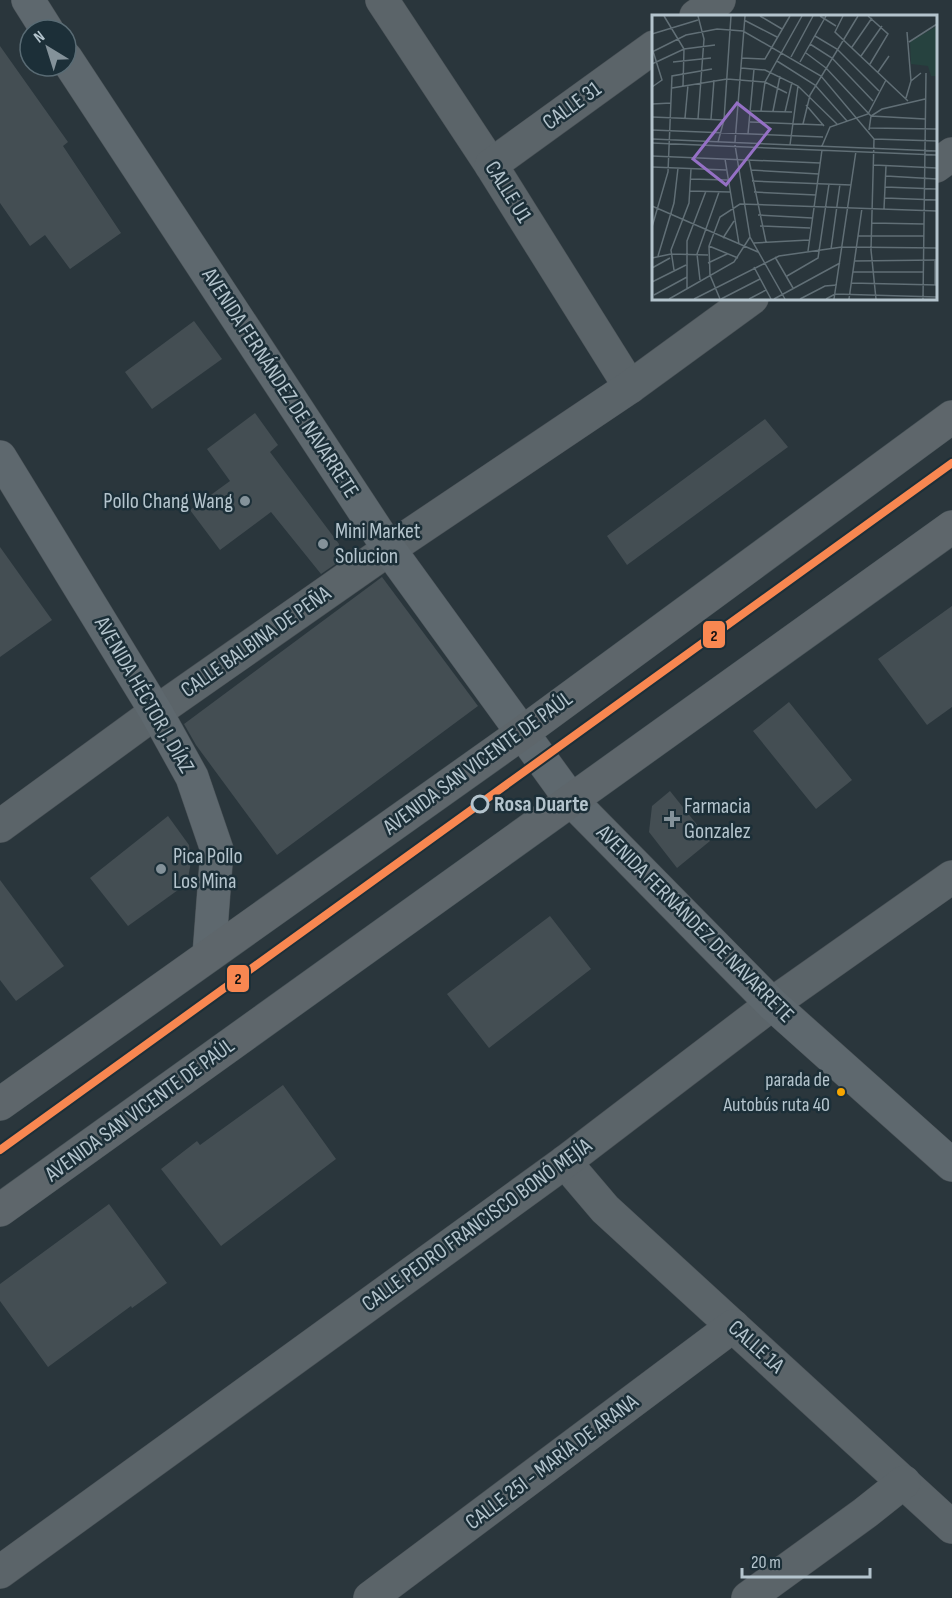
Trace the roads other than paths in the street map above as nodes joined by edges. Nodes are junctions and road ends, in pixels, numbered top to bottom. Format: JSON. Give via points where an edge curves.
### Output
{"nodes":[{"id":1,"x":27,"y":0,"type":"edge"},
{"id":2,"x":382,"y":0,"type":"edge"},
{"id":3,"x":719,"y":0,"type":"edge"},
{"id":4,"x":697,"y":15,"type":"edge"},
{"id":5,"x":39,"y":18,"type":"edge"},
{"id":6,"x":652,"y":48,"type":"edge"},
{"id":7,"x":78,"y":76,"type":"edge"},
{"id":8,"x":952,"y":154,"type":"edge"},
{"id":9,"x":491,"y":165,"type":"junction"},
{"id":10,"x":937,"y":165,"type":"edge"},
{"id":11,"x":749,"y":300,"type":"edge"},
{"id":12,"x":630,"y":387,"type":"junction"},
{"id":13,"x":952,"y":417,"type":"edge"},
{"id":14,"x":0,"y":457,"type":"edge"},
{"id":15,"x":9,"y":490,"type":"edge"},
{"id":16,"x":952,"y":527,"type":"edge"},
{"id":17,"x":389,"y":549,"type":"junction"},
{"id":18,"x":156,"y":712,"type":"junction"},
{"id":19,"x":522,"y":733,"type":"junction"},
{"id":20,"x":571,"y":800,"type":"junction"},
{"id":21,"x":0,"y":826,"type":"edge"},
{"id":22,"x":952,"y":877,"type":"edge"},
{"id":23,"x":209,"y":955,"type":"junction"},
{"id":24,"x":772,"y":1004,"type":"junction"},
{"id":25,"x":0,"y":1104,"type":"edge"},
{"id":26,"x":565,"y":1162,"type":"junction"},
{"id":27,"x":952,"y":1165,"type":"edge"},
{"id":28,"x":0,"y":1210,"type":"edge"},
{"id":29,"x":733,"y":1326,"type":"junction"},
{"id":30,"x":904,"y":1482,"type":"junction"},
{"id":31,"x":952,"y":1527,"type":"edge"},
{"id":32,"x":0,"y":1572,"type":"edge"},
{"id":33,"x":370,"y":1598,"type":"edge"},
{"id":34,"x":748,"y":1598,"type":"edge"}],
"edges":[{"from":1,"to":5,"type":"street"},
{"from":2,"to":9,"type":"street","name":"CALLE U1"},
{"from":3,"to":4,"type":"street"},
{"from":6,"to":9,"type":"street","name":"CALLE 31"},
{"from":7,"to":17,"type":"street","name":"AVENIDA FERNÁNDEZ DE NAVARRETE"},
{"from":8,"to":10,"type":"street"},
{"from":9,"to":12,"type":"street","name":"CALLE U1"},
{"from":11,"to":12,"type":"street","name":"CALLE BALBINA DE PEÑA"},
{"from":12,"to":17,"type":"street","name":"CALLE BALBINA DE PEÑA"},
{"from":13,"to":19,"type":"main road","name":"AVENIDA SAN VICENTE DE PAÚL"},
{"from":14,"to":15,"type":"street","name":"AVENIDA HÉCTOR J. DÍAZ"},
{"from":15,"to":18,"type":"street","name":"AVENIDA HÉCTOR J. DÍAZ"},
{"from":16,"to":20,"type":"main road","name":"AVENIDA SAN VICENTE DE PAÚL"},
{"from":17,"to":18,"type":"street","name":"CALLE BALBINA DE PEÑA"},
{"from":17,"to":19,"type":"street","name":"AVENIDA FERNÁNDEZ DE NAVARRETE"},
{"from":18,"to":21,"type":"street","name":"CALLE BALBINA DE PEÑA"},
{"from":18,"to":23,"type":"street","name":"AVENIDA HÉCTOR J. DÍAZ","via":[[192,777],[217,850]]},
{"from":19,"to":20,"type":"street","name":"AVENIDA FERNÁNDEZ DE NAVARRETE"},
{"from":19,"to":23,"type":"main road","name":"AVENIDA SAN VICENTE DE PAÚL"},
{"from":20,"to":24,"type":"street","name":"AVENIDA FERNÁNDEZ DE NAVARRETE"},
{"from":20,"to":28,"type":"main road","name":"AVENIDA SAN VICENTE DE PAÚL"},
{"from":22,"to":24,"type":"street","name":"CALLE PEDRO FRANCISCO BONÓ MEJÍA"},
{"from":23,"to":25,"type":"main road","name":"AVENIDA SAN VICENTE DE PAÚL"},
{"from":24,"to":26,"type":"street","name":"CALLE PEDRO FRANCISCO BONÓ MEJÍA"},
{"from":24,"to":27,"type":"street","name":"AVENIDA FERNÁNDEZ DE NAVARRETE"},
{"from":26,"to":29,"type":"street","name":"CALLE 1A","via":[[605,1209]]},
{"from":26,"to":32,"type":"street","name":"CALLE PEDRO FRANCISCO BONÓ MEJÍA"},
{"from":29,"to":30,"type":"street","name":"CALLE 1A"},
{"from":29,"to":33,"type":"street","name":"CALLE 25I - MARÍA DE ARANA"},
{"from":30,"to":31,"type":"street","name":"CALLE 1A"},
{"from":30,"to":34,"type":"street"}]}
